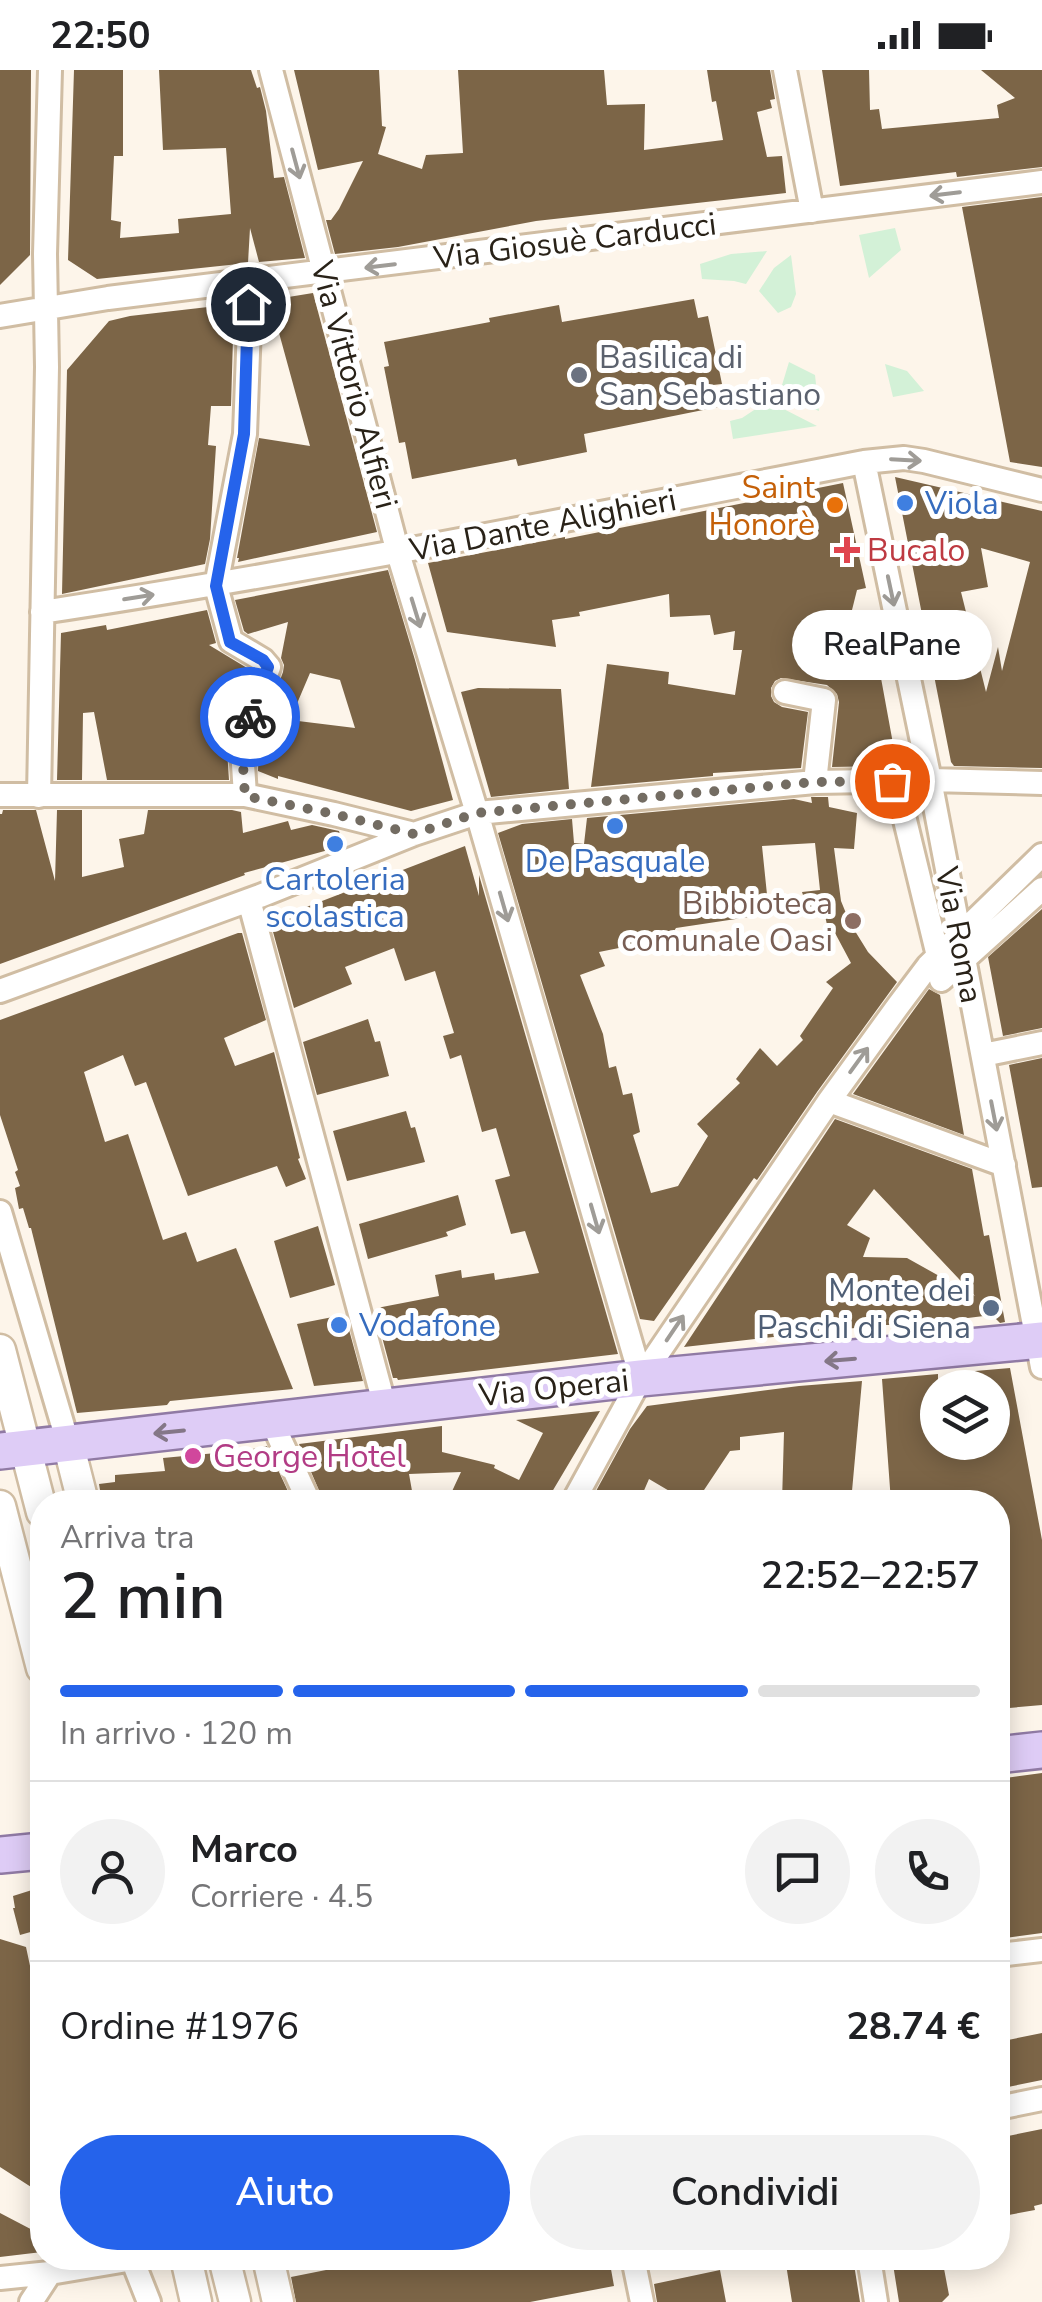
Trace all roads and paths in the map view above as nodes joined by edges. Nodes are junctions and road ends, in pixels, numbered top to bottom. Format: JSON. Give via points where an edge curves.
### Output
{"nodes":[{"id":1,"x":50,"y":70,"type":"edge"},
{"id":2,"x":271,"y":70,"type":"edge"},
{"id":3,"x":785,"y":70,"type":"edge"},
{"id":4,"x":1042,"y":182,"type":"edge"},
{"id":5,"x":812,"y":212,"type":"junction"},
{"id":6,"x":325,"y":273,"type":"junction"},
{"id":7,"x":248,"y":281,"type":"junction"},
{"id":8,"x":46,"y":308,"type":"junction"},
{"id":9,"x":0,"y":316,"type":"edge"},
{"id":10,"x":864,"y":462,"type":"junction"},
{"id":11,"x":1042,"y":490,"type":"edge"},
{"id":12,"x":398,"y":553,"type":"junction"},
{"id":13,"x":216,"y":586,"type":"junction"},
{"id":14,"x":42,"y":612,"type":"junction"},
{"id":15,"x":785,"y":692,"type":"dead end"},
{"id":16,"x":814,"y":782,"type":"junction"},
{"id":17,"x":1042,"y":783,"type":"edge"},
{"id":18,"x":931,"y":784,"type":"junction"},
{"id":19,"x":1042,"y":791,"type":"edge"},
{"id":20,"x":0,"y":795,"type":"edge"},
{"id":21,"x":39,"y":796,"type":"junction"},
{"id":22,"x":245,"y":796,"type":"junction"},
{"id":23,"x":477,"y":813,"type":"junction"},
{"id":24,"x":414,"y":834,"type":"junction"},
{"id":25,"x":1042,"y":855,"type":"edge"},
{"id":26,"x":1042,"y":889,"type":"edge"},
{"id":27,"x":249,"y":900,"type":"junction"},
{"id":28,"x":958,"y":935,"type":"junction"},
{"id":29,"x":938,"y":956,"type":"junction"},
{"id":30,"x":964,"y":960,"type":"junction"},
{"id":31,"x":0,"y":990,"type":"edge"},
{"id":32,"x":1042,"y":1043,"type":"edge"},
{"id":33,"x":983,"y":1055,"type":"junction"},
{"id":34,"x":829,"y":1102,"type":"junction"},
{"id":35,"x":1004,"y":1165,"type":"junction"},
{"id":36,"x":0,"y":1212,"type":"edge"},
{"id":37,"x":0,"y":1350,"type":"edge"},
{"id":38,"x":1040,"y":1350,"type":"edge"},
{"id":39,"x":641,"y":1378,"type":"junction"},
{"id":40,"x":386,"y":1407,"type":"junction"},
{"id":41,"x":271,"y":1420,"type":"junction"},
{"id":42,"x":68,"y":1443,"type":"junction"},
{"id":43,"x":13,"y":1450,"type":"edge"},
{"id":44,"x":32,"y":1490,"type":"edge"},
{"id":45,"x":80,"y":1490,"type":"edge"},
{"id":46,"x":303,"y":1490,"type":"edge"},
{"id":47,"x":580,"y":1490,"type":"edge"},
{"id":48,"x":0,"y":1506,"type":"edge"},
{"id":49,"x":30,"y":1622,"type":"edge"},
{"id":50,"x":1042,"y":1750,"type":"edge"},
{"id":51,"x":1010,"y":1754,"type":"edge"},
{"id":52,"x":30,"y":1853,"type":"edge"},
{"id":53,"x":0,"y":1855,"type":"edge"},
{"id":54,"x":1042,"y":1950,"type":"edge"},
{"id":55,"x":1010,"y":1954,"type":"edge"},
{"id":56,"x":1042,"y":2099,"type":"edge"},
{"id":57,"x":1010,"y":2106,"type":"edge"},
{"id":58,"x":67,"y":2270,"type":"edge"},
{"id":59,"x":139,"y":2270,"type":"edge"},
{"id":60,"x":189,"y":2270,"type":"edge"},
{"id":61,"x":227,"y":2270,"type":"edge"},
{"id":62,"x":271,"y":2270,"type":"edge"},
{"id":63,"x":635,"y":2270,"type":"edge"},
{"id":64,"x":871,"y":2270,"type":"edge"},
{"id":65,"x":50,"y":2273,"type":"junction"},
{"id":66,"x":0,"y":2278,"type":"edge"},
{"id":67,"x":31,"y":2302,"type":"edge"},
{"id":68,"x":149,"y":2302,"type":"edge"},
{"id":69,"x":196,"y":2302,"type":"edge"},
{"id":70,"x":235,"y":2302,"type":"edge"},
{"id":71,"x":278,"y":2302,"type":"edge"},
{"id":72,"x":642,"y":2302,"type":"edge"},
{"id":73,"x":876,"y":2302,"type":"edge"}],
"edges":[{"from":1,"to":8,"type":"street"},
{"from":2,"to":6,"type":"street","name":"Via Vittorio Alfieri","one_way":true},
{"from":3,"to":5,"type":"street"},
{"from":4,"to":5,"type":"street","name":"Via Giosuè Carducci","one_way":true},
{"from":5,"to":6,"type":"street","name":"Via Giosuè Carducci","one_way":true},
{"from":6,"to":7,"type":"street","name":"Via Giosuè Carducci"},
{"from":6,"to":12,"type":"street","name":"Via Vittorio Alfieri"},
{"from":7,"to":8,"type":"street","name":"Via Giosuè Carducci"},
{"from":7,"to":13,"type":"street","via":[[244,434]]},
{"from":8,"to":9,"type":"street","name":"Via Giosuè Carducci"},
{"from":8,"to":14,"type":"street"},
{"from":10,"to":11,"type":"street","name":"Via Dante Alighieri","one_way":true,"via":[[904,458]]},
{"from":10,"to":12,"type":"street","name":"Via Dante Alighieri"},
{"from":10,"to":18,"type":"street","name":"Via Roma","one_way":true},
{"from":12,"to":13,"type":"street","name":"Via Dante Alighieri"},
{"from":12,"to":23,"type":"street","name":"Via Vittorio Alfieri","one_way":true},
{"from":14,"to":13,"type":"street","name":"Via Dante Alighieri","one_way":true},
{"from":13,"to":22,"type":"street","via":[[230,642],[268,667],[242,749]]},
{"from":14,"to":21,"type":"street"},
{"from":15,"to":16,"type":"street","via":[[824,700]]},
{"from":16,"to":18,"type":"street"},
{"from":16,"to":23,"type":"street"},
{"from":17,"to":18,"type":"street"},
{"from":18,"to":19,"type":"street"},
{"from":18,"to":28,"type":"street","name":"Via Roma"},
{"from":18,"to":29,"type":"street","via":[[896,783]]},
{"from":20,"to":21,"type":"street"},
{"from":21,"to":22,"type":"street"},
{"from":22,"to":24,"type":"street"},
{"from":23,"to":24,"type":"street"},
{"from":23,"to":39,"type":"street","name":"Via Vittorio Alfieri","one_way":true},
{"from":24,"to":27,"type":"street"},
{"from":25,"to":28,"type":"street"},
{"from":26,"to":30,"type":"street"},
{"from":27,"to":31,"type":"street"},
{"from":27,"to":40,"type":"street"},
{"from":28,"to":29,"type":"street"},
{"from":28,"to":30,"type":"street","name":"Via Roma"},
{"from":29,"to":30,"type":"street","via":[[940,980]]},
{"from":34,"to":29,"type":"street","one_way":true},
{"from":30,"to":33,"type":"street","name":"Via Roma"},
{"from":32,"to":33,"type":"street"},
{"from":33,"to":35,"type":"street","name":"Via Roma","one_way":true},
{"from":34,"to":35,"type":"street"},
{"from":39,"to":34,"type":"street","one_way":true},
{"from":35,"to":38,"type":"street","name":"Via Roma"},
{"from":36,"to":42,"type":"street"},
{"from":37,"to":43,"type":"street"},
{"from":38,"to":39,"type":"main road","name":"Via Operai","one_way":true},
{"from":39,"to":40,"type":"main road","name":"Via Operai"},
{"from":39,"to":47,"type":"street"},
{"from":40,"to":41,"type":"main road","name":"Via Operai"},
{"from":41,"to":42,"type":"main road","name":"Via Operai","one_way":true},
{"from":41,"to":46,"type":"street"},
{"from":42,"to":43,"type":"main road","name":"Via Operai"},
{"from":42,"to":45,"type":"street"},
{"from":43,"to":44,"type":"street"},
{"from":48,"to":49,"type":"street"},
{"from":50,"to":51,"type":"main road"},
{"from":52,"to":53,"type":"main road"},
{"from":54,"to":55,"type":"street"},
{"from":56,"to":57,"type":"street"},
{"from":58,"to":65,"type":"street"},
{"from":59,"to":68,"type":"street"},
{"from":60,"to":69,"type":"street"},
{"from":61,"to":70,"type":"street"},
{"from":62,"to":71,"type":"street"},
{"from":63,"to":72,"type":"street"},
{"from":64,"to":73,"type":"street"},
{"from":65,"to":66,"type":"street"},
{"from":65,"to":67,"type":"street"}]}
